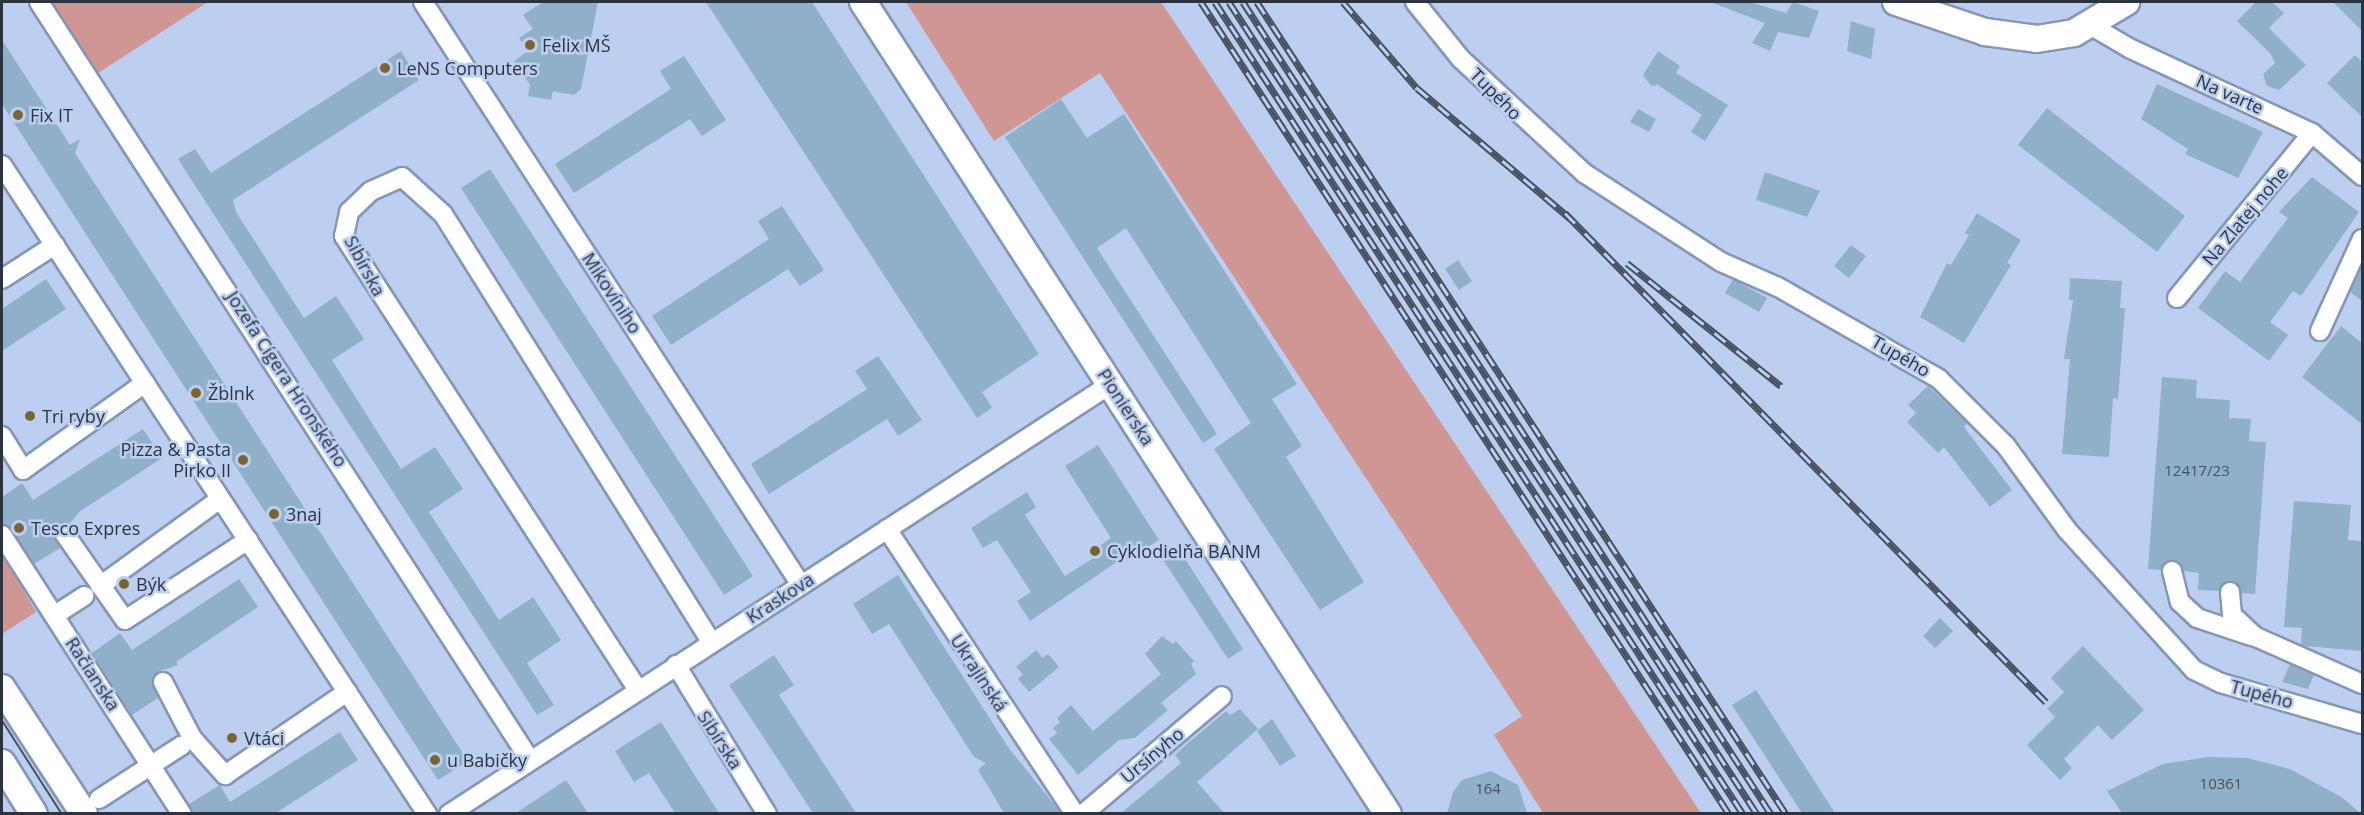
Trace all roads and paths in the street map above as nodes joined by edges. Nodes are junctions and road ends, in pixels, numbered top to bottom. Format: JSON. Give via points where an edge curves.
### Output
{"nodes":[{"id":1,"x":39,"y":2,"type":"edge"},
{"id":2,"x":423,"y":2,"type":"edge"},
{"id":3,"x":863,"y":2,"type":"edge"},
{"id":4,"x":1415,"y":2,"type":"edge"},
{"id":5,"x":1896,"y":2,"type":"edge"},
{"id":6,"x":2126,"y":2,"type":"edge"},
{"id":7,"x":2090,"y":25,"type":"junction"},
{"id":8,"x":2312,"y":133,"type":"junction"},
{"id":9,"x":3,"y":170,"type":"edge"},
{"id":10,"x":2362,"y":176,"type":"edge"},
{"id":11,"x":2362,"y":239,"type":"edge"},
{"id":12,"x":55,"y":245,"type":"junction"},
{"id":13,"x":2,"y":279,"type":"edge"},
{"id":14,"x":2177,"y":298,"type":"dead end"},
{"id":15,"x":2319,"y":331,"type":"dead end"},
{"id":16,"x":145,"y":383,"type":"junction"},
{"id":17,"x":1111,"y":384,"type":"junction"},
{"id":18,"x":2,"y":436,"type":"edge"},
{"id":19,"x":220,"y":499,"type":"junction"},
{"id":20,"x":887,"y":529,"type":"junction"},
{"id":21,"x":64,"y":533,"type":"dead end"},
{"id":22,"x":2,"y":535,"type":"edge"},
{"id":23,"x":248,"y":540,"type":"junction"},
{"id":24,"x":2172,"y":571,"type":"dead end"},
{"id":25,"x":801,"y":585,"type":"junction"},
{"id":26,"x":100,"y":586,"type":"junction"},
{"id":27,"x":2230,"y":592,"type":"dead end"},
{"id":28,"x":84,"y":596,"type":"dead end"},
{"id":29,"x":55,"y":615,"type":"junction"},
{"id":30,"x":2256,"y":637,"type":"junction"},
{"id":31,"x":712,"y":643,"type":"junction"},
{"id":32,"x":676,"y":665,"type":"junction"},
{"id":33,"x":163,"y":682,"type":"dead end"},
{"id":34,"x":2362,"y":684,"type":"edge"},
{"id":35,"x":2,"y":688,"type":"edge"},
{"id":36,"x":638,"y":690,"type":"junction"},
{"id":37,"x":347,"y":692,"type":"junction"},
{"id":38,"x":1222,"y":696,"type":"dead end"},
{"id":39,"x":2362,"y":724,"type":"edge"},
{"id":40,"x":181,"y":746,"type":"dead end"},
{"id":41,"x":530,"y":760,"type":"junction"},
{"id":42,"x":2,"y":763,"type":"edge"},
{"id":43,"x":151,"y":765,"type":"junction"},
{"id":44,"x":92,"y":806,"type":"edge"},
{"id":45,"x":34,"y":813,"type":"edge"},
{"id":46,"x":182,"y":813,"type":"edge"},
{"id":47,"x":427,"y":813,"type":"edge"},
{"id":48,"x":449,"y":813,"type":"edge"},
{"id":49,"x":767,"y":813,"type":"edge"},
{"id":50,"x":1075,"y":813,"type":"edge"},
{"id":51,"x":1083,"y":813,"type":"edge"},
{"id":52,"x":1388,"y":813,"type":"edge"}],
"edges":[{"from":1,"to":41,"type":"street","name":"Jozefa Cígera Hronského"},
{"from":2,"to":25,"type":"street","name":"Mikovíniho"},
{"from":3,"to":17,"type":"street","name":"Pionierska"},
{"from":4,"to":39,"type":"street","name":"Tupého","via":[[1461,59],[1584,173],[1721,262],[1778,287],[1939,379],[2006,446],[2067,530],[2194,670],[2222,683]]},
{"from":5,"to":7,"type":"street","via":[[2014,36],[2052,38]]},
{"from":6,"to":7,"type":"street"},
{"from":7,"to":8,"type":"street","name":"Na varte","via":[[2129,48]]},
{"from":8,"to":10,"type":"street","name":"Na varte"},
{"from":8,"to":14,"type":"street","name":"Na Zlatej nohe"},
{"from":9,"to":12,"type":"street"},
{"from":11,"to":15,"type":"street"},
{"from":12,"to":13,"type":"street"},
{"from":12,"to":16,"type":"street"},
{"from":16,"to":18,"type":"street","via":[[22,470]]},
{"from":16,"to":19,"type":"street"},
{"from":17,"to":20,"type":"street","name":"Kraskova"},
{"from":17,"to":52,"type":"street","name":"Pionierska"},
{"from":19,"to":23,"type":"street"},
{"from":19,"to":26,"type":"street"},
{"from":20,"to":25,"type":"street","name":"Kraskova"},
{"from":20,"to":50,"type":"street","name":"Ukrajinská"},
{"from":21,"to":26,"type":"street"},
{"from":22,"to":29,"type":"street","name":"Račianska"},
{"from":23,"to":26,"type":"street","via":[[125,620]]},
{"from":23,"to":37,"type":"street"},
{"from":24,"to":30,"type":"street","via":[[2180,602],[2197,618]]},
{"from":25,"to":31,"type":"street","name":"Kraskova"},
{"from":27,"to":30,"type":"street","via":[[2232,615]]},
{"from":28,"to":29,"type":"street"},
{"from":29,"to":43,"type":"street","name":"Račianska"},
{"from":30,"to":34,"type":"street"},
{"from":31,"to":32,"type":"street","name":"Kraskova"},
{"from":31,"to":36,"type":"street","name":"Sibírska","via":[[443,214],[402,177],[371,191],[349,212],[344,236]]},
{"from":32,"to":36,"type":"street","name":"Kraskova"},
{"from":32,"to":49,"type":"street","name":"Sibírska"},
{"from":33,"to":37,"type":"street","via":[[192,738],[225,775]]},
{"from":35,"to":44,"type":"street"},
{"from":36,"to":41,"type":"street","name":"Kraskova"},
{"from":37,"to":47,"type":"street"},
{"from":38,"to":51,"type":"street","name":"Ursínyho"},
{"from":40,"to":43,"type":"street"},
{"from":41,"to":48,"type":"street","name":"Kraskova"},
{"from":42,"to":45,"type":"street"},
{"from":43,"to":44,"type":"street"},
{"from":43,"to":46,"type":"street","name":"Račianska"}]}
